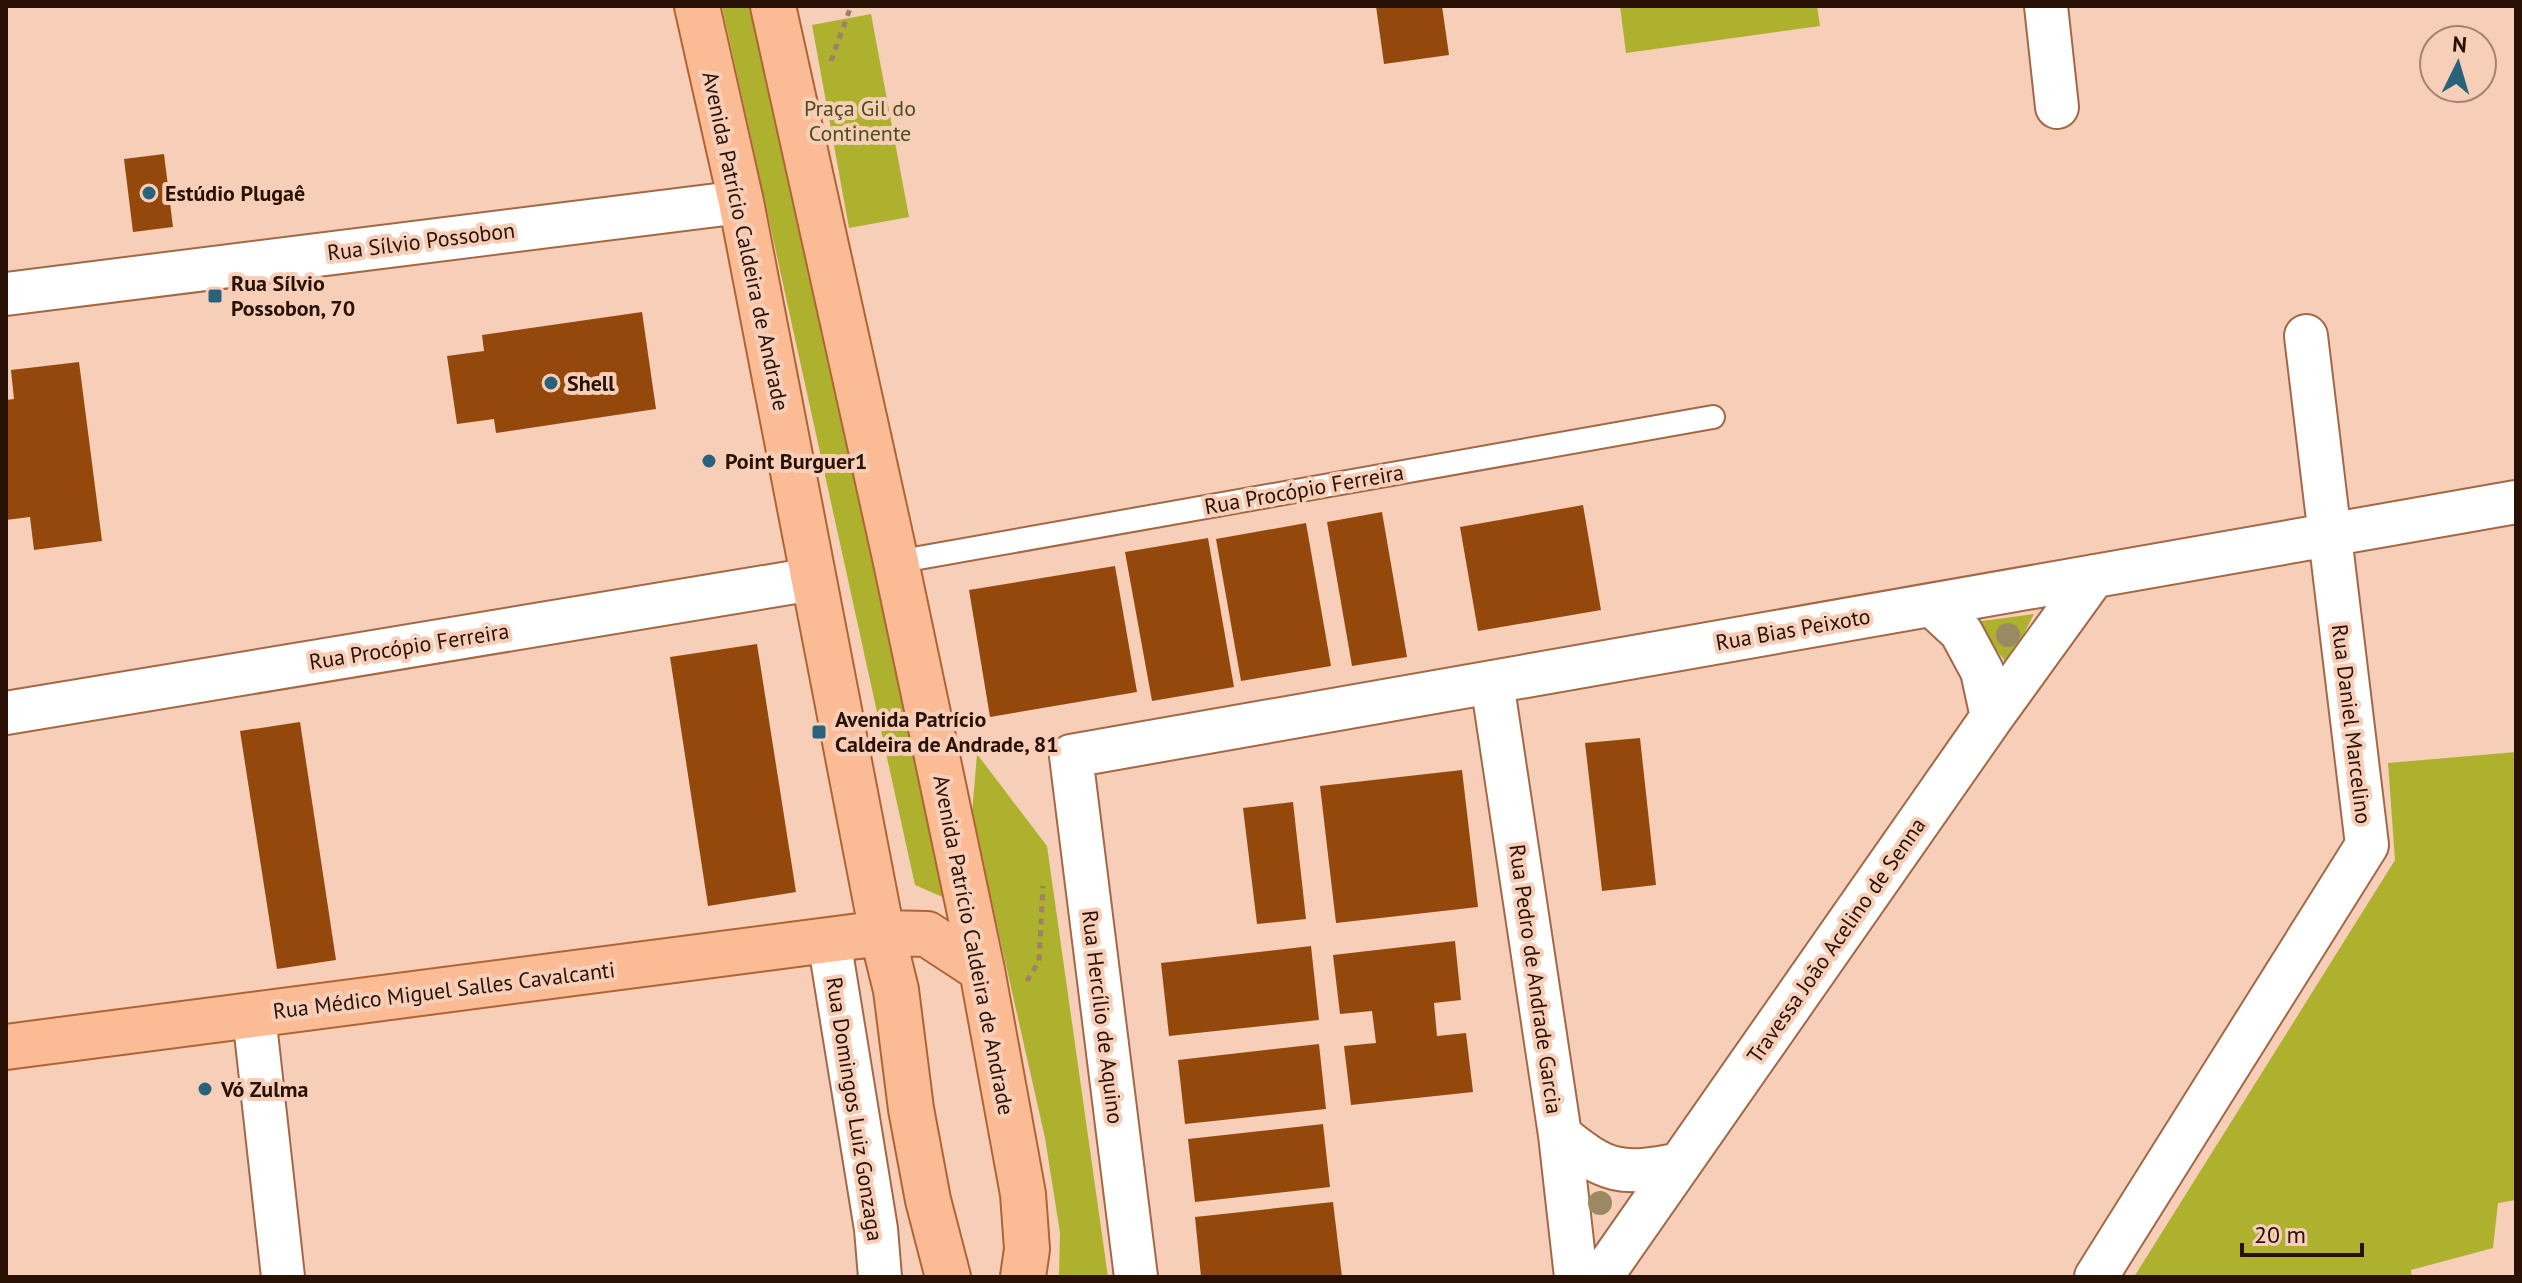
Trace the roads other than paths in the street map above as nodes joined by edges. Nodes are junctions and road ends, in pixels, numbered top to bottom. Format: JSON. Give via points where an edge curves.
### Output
{"nodes":[{"id":1,"x":697,"y":6,"type":"edge"},
{"id":2,"x":773,"y":6,"type":"edge"},
{"id":3,"x":2046,"y":6,"type":"edge"},
{"id":4,"x":2057,"y":107,"type":"dead end"},
{"id":5,"x":741,"y":202,"type":"junction"},
{"id":6,"x":6,"y":294,"type":"edge"},
{"id":7,"x":2306,"y":336,"type":"dead end"},
{"id":8,"x":1713,"y":417,"type":"dead end"},
{"id":9,"x":2516,"y":502,"type":"edge"},
{"id":10,"x":2328,"y":535,"type":"junction"},
{"id":11,"x":896,"y":562,"type":"junction"},
{"id":12,"x":2094,"y":576,"type":"junction"},
{"id":13,"x":813,"y":579,"type":"junction"},
{"id":14,"x":1932,"y":605,"type":"junction"},
{"id":15,"x":1492,"y":682,"type":"junction"},
{"id":16,"x":6,"y":713,"type":"edge"},
{"id":17,"x":1992,"y":717,"type":"junction"},
{"id":18,"x":1071,"y":756,"type":"joint"},
{"id":19,"x":882,"y":933,"type":"junction"},
{"id":20,"x":829,"y":940,"type":"junction"},
{"id":21,"x":984,"y":979,"type":"junction"},
{"id":22,"x":254,"y":1015,"type":"junction"},
{"id":23,"x":6,"y":1047,"type":"edge"},
{"id":24,"x":1560,"y":1135,"type":"junction"},
{"id":25,"x":1680,"y":1164,"type":"junction"},
{"id":26,"x":283,"y":1277,"type":"edge"},
{"id":27,"x":880,"y":1277,"type":"edge"},
{"id":28,"x":948,"y":1277,"type":"edge"},
{"id":29,"x":1023,"y":1277,"type":"edge"},
{"id":30,"x":1136,"y":1277,"type":"edge"},
{"id":31,"x":1576,"y":1277,"type":"edge"},
{"id":32,"x":1601,"y":1277,"type":"edge"},
{"id":33,"x":2096,"y":1277,"type":"edge"}],
"edges":[{"from":1,"to":5,"type":"main road","name":"Avenida Patrício Caldeira de Andrade"},
{"from":2,"to":11,"type":"main road","name":"Avenida Patrício Caldeira de Andrade"},
{"from":3,"to":4,"type":"street"},
{"from":5,"to":6,"type":"street","name":"Rua Sílvio Possobon"},
{"from":5,"to":13,"type":"main road","name":"Avenida Patrício Caldeira de Andrade"},
{"from":7,"to":10,"type":"street","name":"Rua Daniel Marcelino"},
{"from":8,"to":11,"type":"lane","name":"Rua Procópio Ferreira"},
{"from":9,"to":10,"type":"street","name":"Rua Bias Peixoto"},
{"from":10,"to":12,"type":"street","name":"Rua Bias Peixoto"},
{"from":10,"to":33,"type":"street","name":"Rua Daniel Marcelino","via":[[2367,845]]},
{"from":11,"to":21,"type":"main road","name":"Avenida Patrício Caldeira de Andrade"},
{"from":12,"to":14,"type":"street","name":"Rua Bias Peixoto"},
{"from":12,"to":17,"type":"street","name":"Travessa João Acelino de Senna"},
{"from":13,"to":16,"type":"street","name":"Rua Procópio Ferreira"},
{"from":13,"to":19,"type":"main road","name":"Avenida Patrício Caldeira de Andrade"},
{"from":14,"to":15,"type":"street","name":"Rua Bias Peixoto"},
{"from":14,"to":17,"type":"street","via":[[1961,632],[1982,671]]},
{"from":15,"to":18,"type":"street","name":"Rua Bias Peixoto"},
{"from":15,"to":24,"type":"street","name":"Rua Pedro de Andrade Garcia"},
{"from":17,"to":25,"type":"street","name":"Travessa João Acelino de Senna"},
{"from":18,"to":30,"type":"street","name":"Rua Hercílio de Aquino"},
{"from":19,"to":20,"type":"main road","name":"Rua Médico Miguel Salles Cavalcanti"},
{"from":19,"to":21,"type":"main road","name":"Rua Médico Miguel Salles Cavalcanti","via":[[927,934]]},
{"from":19,"to":28,"type":"main road","name":"Avenida Patrício Caldeira de Andrade","via":[[896,990],[925,1185]]},
{"from":20,"to":22,"type":"main road","name":"Rua Médico Miguel Salles Cavalcanti"},
{"from":20,"to":27,"type":"street","name":"Rua Domingos Luiz Gonzaga"},
{"from":21,"to":29,"type":"main road","name":"Avenida Patrício Caldeira de Andrade","via":[[1023,1194]]},
{"from":22,"to":23,"type":"main road","name":"Rua Médico Miguel Salles Cavalcanti"},
{"from":22,"to":26,"type":"street"},
{"from":24,"to":25,"type":"street","via":[[1606,1167],[1625,1171]]},
{"from":24,"to":31,"type":"street","name":"Rua Pedro de Andrade Garcia"},
{"from":25,"to":32,"type":"street","name":"Travessa João Acelino de Senna"}]}
